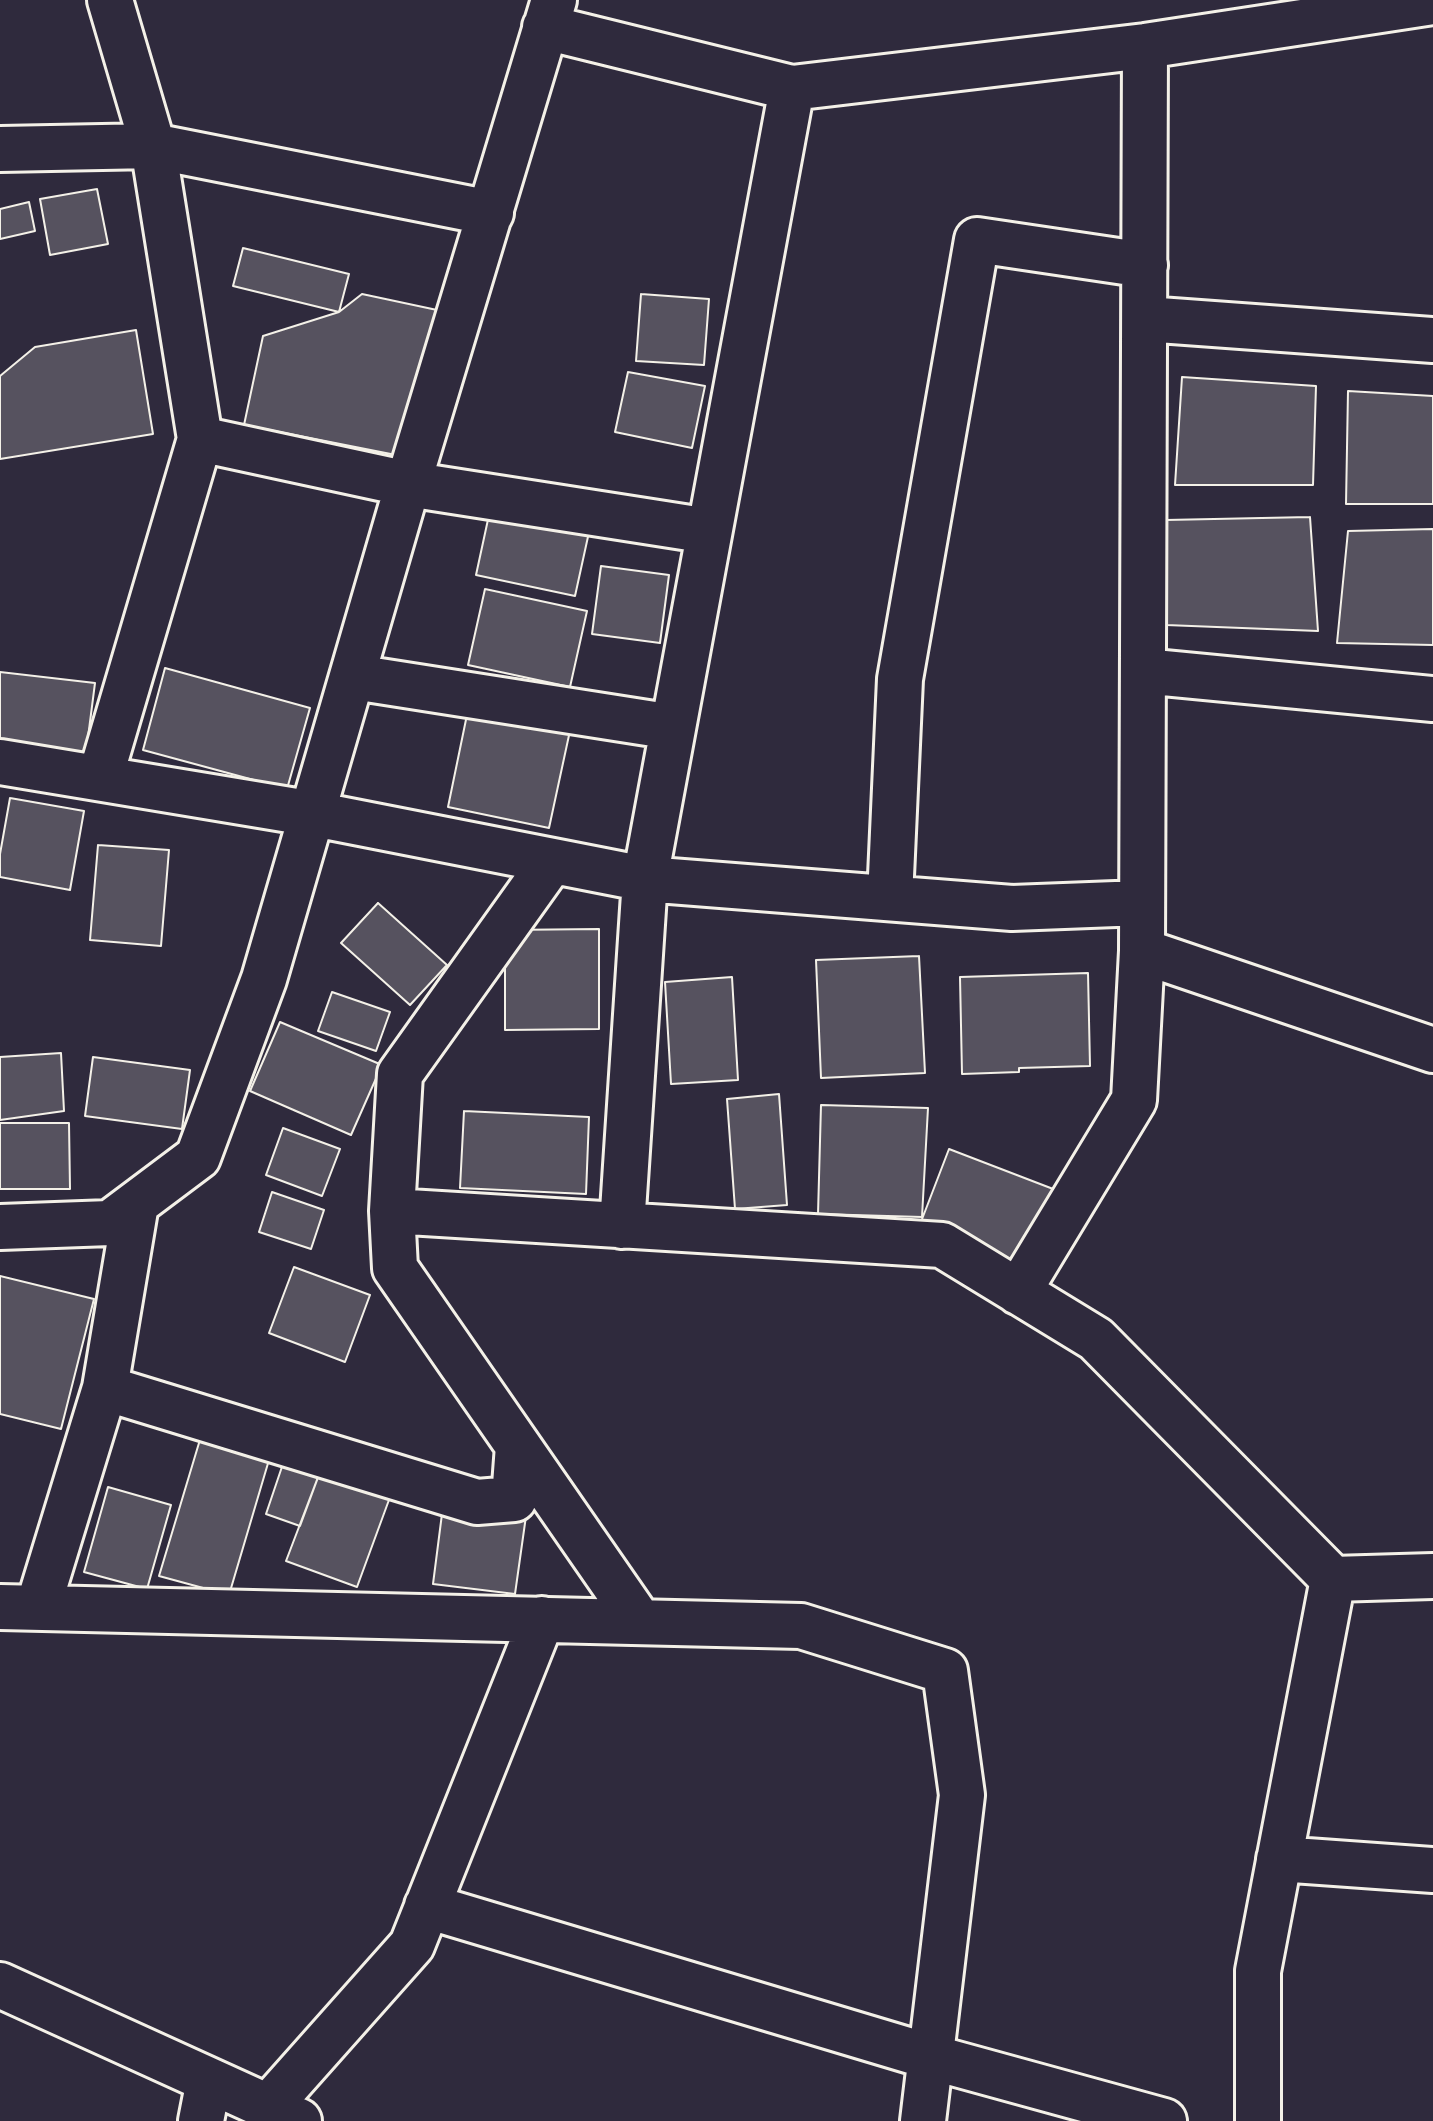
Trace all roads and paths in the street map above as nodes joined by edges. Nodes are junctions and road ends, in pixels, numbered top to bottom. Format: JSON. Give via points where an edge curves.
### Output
{"nodes":[{"id":1,"x":110,"y":0,"type":"edge"},
{"id":2,"x":1433,"y":2,"type":"edge"},
{"id":3,"x":549,"y":14,"type":"edge"},
{"id":4,"x":1145,"y":46,"type":"junction"},
{"id":5,"x":792,"y":88,"type":"junction"},
{"id":6,"x":153,"y":146,"type":"junction"},
{"id":7,"x":0,"y":149,"type":"edge"},
{"id":8,"x":491,"y":213,"type":"junction"},
{"id":9,"x":1145,"y":265,"type":"junction"},
{"id":10,"x":1145,"y":319,"type":"junction"},
{"id":11,"x":1433,"y":340,"type":"edge"},
{"id":12,"x":200,"y":439,"type":"junction"},
{"id":13,"x":408,"y":484,"type":"junction"},
{"id":14,"x":709,"y":531,"type":"junction"},
{"id":15,"x":1143,"y":671,"type":"junction"},
{"id":16,"x":354,"y":677,"type":"junction"},
{"id":17,"x":1433,"y":699,"type":"edge"},
{"id":18,"x":673,"y":727,"type":"junction"},
{"id":19,"x":0,"y":762,"type":"edge"},
{"id":20,"x":100,"y":778,"type":"junction"},
{"id":21,"x":314,"y":814,"type":"junction"},
{"id":22,"x":552,"y":861,"type":"junction"},
{"id":23,"x":645,"y":879,"type":"junction"},
{"id":24,"x":890,"y":898,"type":"junction"},
{"id":25,"x":1142,"y":903,"type":"junction"},
{"id":26,"x":1142,"y":951,"type":"junction"},
{"id":27,"x":1433,"y":1050,"type":"edge"},
{"id":28,"x":136,"y":1204,"type":"junction"},
{"id":29,"x":392,"y":1211,"type":"junction"},
{"id":30,"x":622,"y":1226,"type":"junction"},
{"id":31,"x":0,"y":1227,"type":"edge"},
{"id":32,"x":1018,"y":1292,"type":"junction"},
{"id":33,"x":105,"y":1388,"type":"junction"},
{"id":34,"x":518,"y":1446,"type":"junction"},
{"id":35,"x":1433,"y":1576,"type":"edge"},
{"id":36,"x":1333,"y":1579,"type":"junction"},
{"id":37,"x":19,"y":1607,"type":"edge"},
{"id":38,"x":542,"y":1619,"type":"junction"},
{"id":39,"x":640,"y":1622,"type":"junction"},
{"id":40,"x":1279,"y":1859,"type":"junction"},
{"id":41,"x":1433,"y":1870,"type":"edge"},
{"id":42,"x":427,"y":1906,"type":"junction"},
{"id":43,"x":0,"y":1985,"type":"edge"},
{"id":44,"x":931,"y":2057,"type":"junction"},
{"id":45,"x":205,"y":2101,"type":"edge"},
{"id":46,"x":283,"y":2114,"type":"edge"},
{"id":47,"x":923,"y":2121,"type":"edge"},
{"id":48,"x":1164,"y":2121,"type":"edge"},
{"id":49,"x":1258,"y":2121,"type":"edge"}],
"edges":[{"from":1,"to":6,"type":"street"},
{"from":2,"to":4,"type":"street"},
{"from":3,"to":5,"type":"street"},
{"from":3,"to":8,"type":"street"},
{"from":4,"to":5,"type":"street"},
{"from":4,"to":9,"type":"street"},
{"from":5,"to":14,"type":"street"},
{"from":6,"to":7,"type":"street"},
{"from":6,"to":8,"type":"street"},
{"from":6,"to":12,"type":"street"},
{"from":8,"to":13,"type":"street"},
{"from":9,"to":10,"type":"street"},
{"from":9,"to":24,"type":"street","via":[[977,240],[900,679]]},
{"from":10,"to":11,"type":"street"},
{"from":10,"to":15,"type":"street"},
{"from":12,"to":13,"type":"street"},
{"from":12,"to":20,"type":"street"},
{"from":13,"to":14,"type":"street"},
{"from":13,"to":16,"type":"street"},
{"from":14,"to":18,"type":"street"},
{"from":15,"to":17,"type":"street"},
{"from":15,"to":25,"type":"street"},
{"from":16,"to":18,"type":"street"},
{"from":16,"to":21,"type":"street"},
{"from":18,"to":23,"type":"street"},
{"from":19,"to":20,"type":"street"},
{"from":20,"to":21,"type":"street"},
{"from":21,"to":22,"type":"street"},
{"from":21,"to":28,"type":"street","via":[[264,979],[198,1157]]},
{"from":22,"to":23,"type":"street"},
{"from":22,"to":29,"type":"street","via":[[400,1074]]},
{"from":23,"to":24,"type":"street"},
{"from":23,"to":30,"type":"street"},
{"from":24,"to":25,"type":"street","via":[[1012,908]]},
{"from":25,"to":26,"type":"street"},
{"from":26,"to":27,"type":"street"},
{"from":26,"to":32,"type":"street","via":[[1134,1100]]},
{"from":28,"to":31,"type":"street","via":[[110,1223]]},
{"from":28,"to":33,"type":"street"},
{"from":29,"to":30,"type":"street"},
{"from":29,"to":34,"type":"street","via":[[395,1268]]},
{"from":30,"to":32,"type":"street","via":[[942,1245]]},
{"from":32,"to":36,"type":"street","via":[[1096,1339]]},
{"from":33,"to":34,"type":"street","via":[[477,1502],[514,1499]]},
{"from":33,"to":37,"type":"street"},
{"from":34,"to":39,"type":"street"},
{"from":35,"to":36,"type":"street"},
{"from":36,"to":40,"type":"street"},
{"from":37,"to":38,"type":"street"},
{"from":38,"to":39,"type":"street"},
{"from":38,"to":42,"type":"street"},
{"from":39,"to":44,"type":"street","via":[[801,1626],[945,1671],[962,1795]]},
{"from":40,"to":41,"type":"street"},
{"from":40,"to":49,"type":"street","via":[[1258,1971]]},
{"from":42,"to":44,"type":"street"},
{"from":42,"to":46,"type":"street","via":[[412,1945]]},
{"from":43,"to":45,"type":"street"},
{"from":44,"to":47,"type":"street"},
{"from":44,"to":48,"type":"street"},
{"from":45,"to":46,"type":"street"}]}
